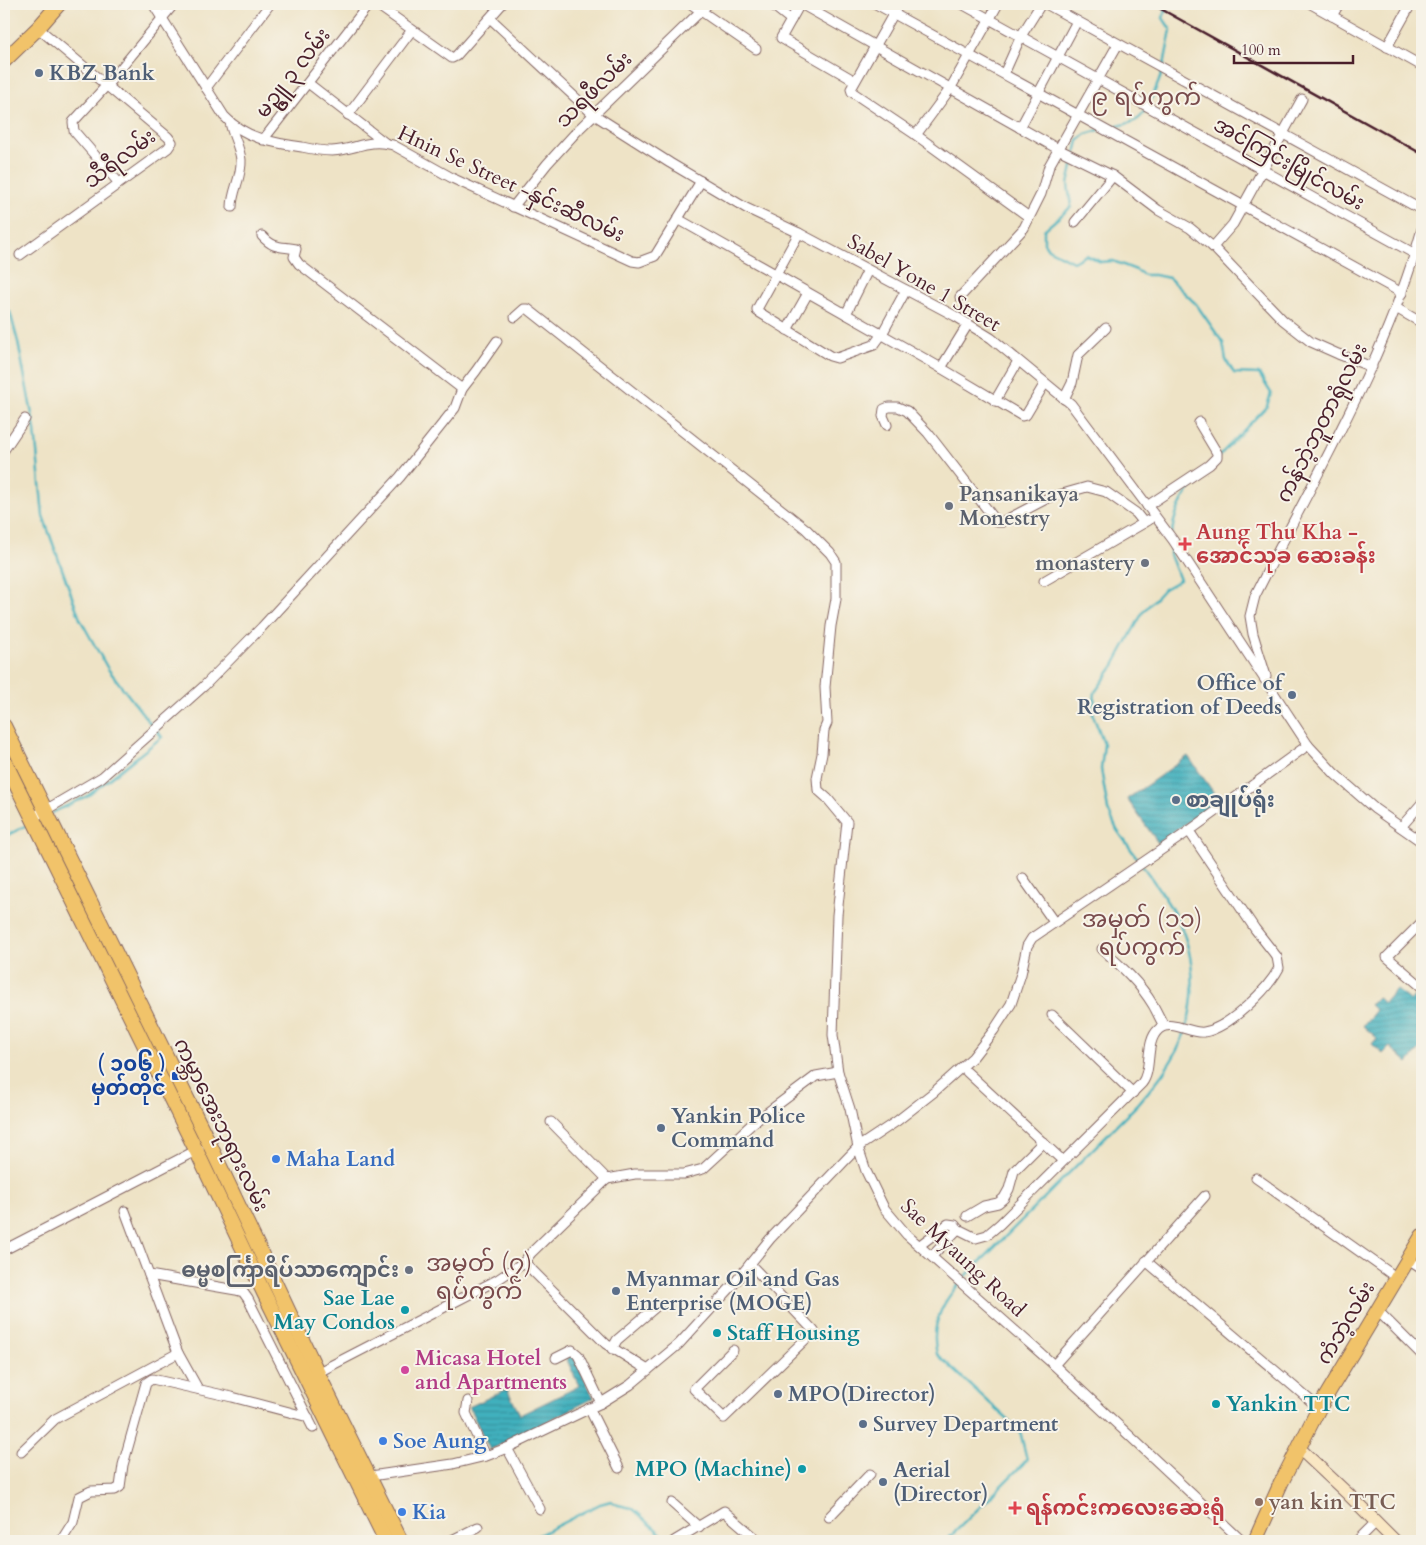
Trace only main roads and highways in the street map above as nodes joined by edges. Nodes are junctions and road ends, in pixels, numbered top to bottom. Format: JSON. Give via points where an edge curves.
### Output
{"nodes":[{"id":1,"x":59,"y":4,"type":"edge"},
{"id":2,"x":4,"y":61,"type":"edge"},
{"id":3,"x":4,"y":726,"type":"edge"},
{"id":4,"x":4,"y":760,"type":"edge"},
{"id":5,"x":64,"y":848,"type":"junction"},
{"id":6,"x":50,"y":854,"type":"junction"},
{"id":7,"x":1422,"y":1236,"type":"edge"},
{"id":8,"x":311,"y":1375,"type":"junction"},
{"id":9,"x":1298,"y":1448,"type":"junction"},
{"id":10,"x":362,"y":1478,"type":"junction"},
{"id":11,"x":386,"y":1541,"type":"edge"},
{"id":12,"x":401,"y":1541,"type":"edge"},
{"id":13,"x":1256,"y":1541,"type":"edge"},
{"id":14,"x":1395,"y":1541,"type":"edge"}],
"edges":[{"from":1,"to":2,"type":"main road"},
{"from":3,"to":5,"type":"main road","name":"ကမ္ဘာအေးဘုရားလမ်း"},
{"from":4,"to":6,"type":"main road","name":"ကမ္ဘာအေးဘုရားလမ်း"},
{"from":5,"to":6,"type":"main road"},
{"from":5,"to":8,"type":"main road","name":"ကမ္ဘာအေးဘုရားလမ်း","via":[[209,1143]]},
{"from":6,"to":8,"type":"main road","name":"ကမ္ဘာအေးဘုရားလမ်း"},
{"from":7,"to":9,"type":"main road","name":"ကံဘဲ့လမ်း"},
{"from":8,"to":10,"type":"main road","name":"ကမ္ဘာအေးဘုရားလမ်း"},
{"from":9,"to":13,"type":"main road","name":"ကံဘဲ့လမ်း"},
{"from":9,"to":14,"type":"main road"},
{"from":10,"to":11,"type":"main road","name":"ကမ္ဘာအေးဘုရားလမ်း"},
{"from":10,"to":12,"type":"main road","name":"ကမ္ဘာအေးဘုရားလမ်း"}]}
